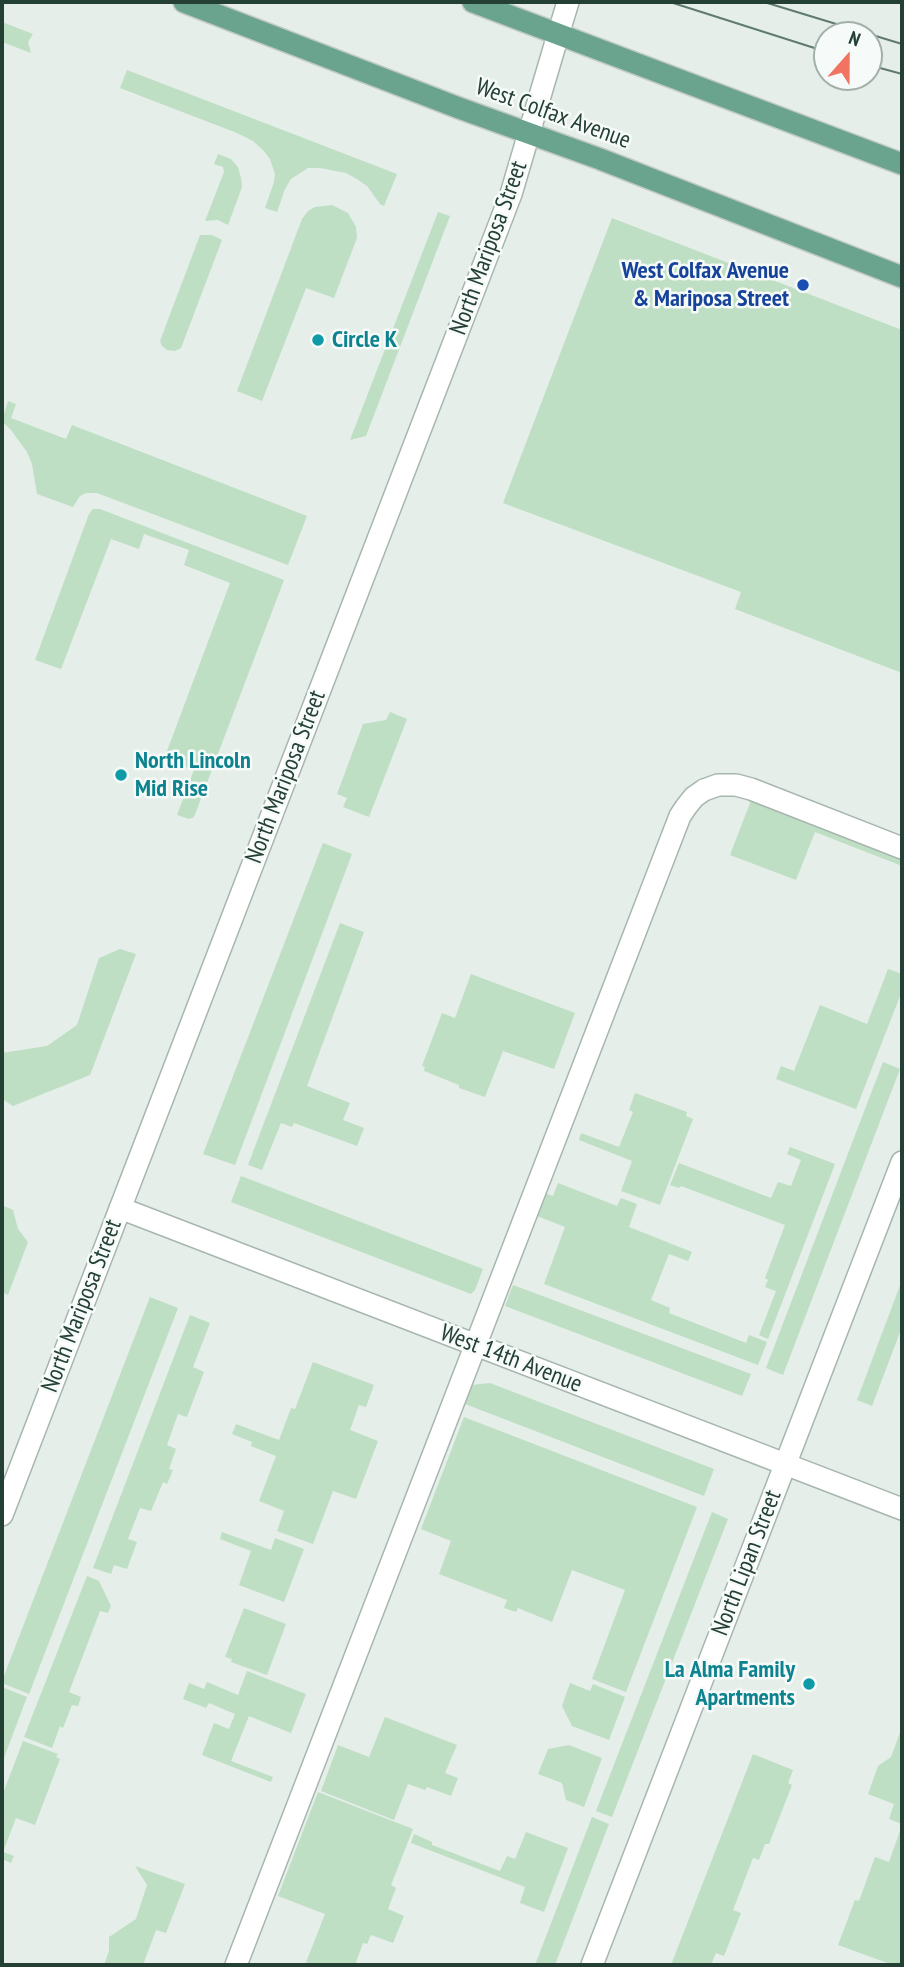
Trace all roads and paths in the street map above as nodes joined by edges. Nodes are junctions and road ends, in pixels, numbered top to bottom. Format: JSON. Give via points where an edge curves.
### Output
{"nodes":[{"id":1,"x":184,"y":2,"type":"edge"},
{"id":2,"x":473,"y":2,"type":"edge"},
{"id":3,"x":568,"y":2,"type":"edge"},
{"id":4,"x":558,"y":35,"type":"junction"},
{"id":5,"x":530,"y":134,"type":"junction"},
{"id":6,"x":902,"y":164,"type":"edge"},
{"id":7,"x":902,"y":277,"type":"edge"},
{"id":8,"x":902,"y":848,"type":"edge"},
{"id":9,"x":902,"y":1161,"type":"edge"},
{"id":10,"x":120,"y":1208,"type":"junction"},
{"id":11,"x":476,"y":1345,"type":"junction"},
{"id":12,"x":785,"y":1465,"type":"junction"},
{"id":13,"x":902,"y":1509,"type":"edge"},
{"id":14,"x":2,"y":1515,"type":"edge"},
{"id":15,"x":236,"y":1965,"type":"edge"},
{"id":16,"x":592,"y":1965,"type":"edge"}],
"edges":[{"from":1,"to":5,"type":"main road","name":"West Colfax Avenue"},
{"from":2,"to":4,"type":"main road"},
{"from":3,"to":4,"type":"street","name":"North Mariposa Street"},
{"from":4,"to":5,"type":"street","name":"North Mariposa Street"},
{"from":4,"to":6,"type":"main road"},
{"from":5,"to":7,"type":"main road","name":"West Colfax Avenue"},
{"from":5,"to":10,"type":"street","name":"North Mariposa Street","via":[[511,194]]},
{"from":8,"to":11,"type":"street","via":[[736,785],[718,785],[694,797],[680,816]]},
{"from":9,"to":12,"type":"street","name":"North Lipan Street"},
{"from":10,"to":11,"type":"street","name":"West 14th Avenue"},
{"from":10,"to":14,"type":"street","name":"North Mariposa Street"},
{"from":11,"to":12,"type":"street","name":"West 14th Avenue"},
{"from":11,"to":15,"type":"street"},
{"from":12,"to":13,"type":"street","name":"West 14th Avenue"},
{"from":12,"to":16,"type":"street","name":"North Lipan Street"}]}
